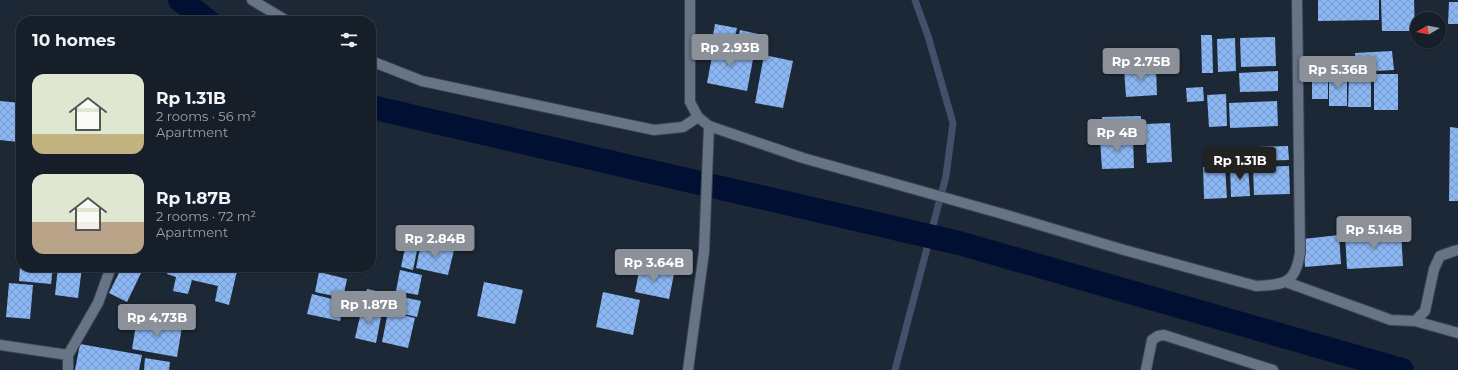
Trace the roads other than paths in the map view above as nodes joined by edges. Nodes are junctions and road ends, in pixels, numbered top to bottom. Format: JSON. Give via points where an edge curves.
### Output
{"nodes":[{"id":1,"x":252,"y":0,"type":"edge"},
{"id":2,"x":690,"y":0,"type":"edge"},
{"id":3,"x":1297,"y":0,"type":"edge"},
{"id":4,"x":279,"y":16,"type":"edge"},
{"id":5,"x":376,"y":63,"type":"edge"},
{"id":6,"x":698,"y":117,"type":"junction"},
{"id":7,"x":709,"y":126,"type":"junction"},
{"id":8,"x":1458,"y":250,"type":"edge"},
{"id":9,"x":108,"y":272,"type":"edge"},
{"id":10,"x":1286,"y":282,"type":"junction"},
{"id":11,"x":1415,"y":321,"type":"junction"},
{"id":12,"x":1458,"y":333,"type":"edge"},
{"id":13,"x":0,"y":344,"type":"edge"},
{"id":14,"x":68,"y":355,"type":"junction"},
{"id":15,"x":68,"y":370,"type":"edge"},
{"id":16,"x":688,"y":370,"type":"edge"},
{"id":17,"x":1146,"y":370,"type":"edge"},
{"id":18,"x":1273,"y":370,"type":"edge"}],
"edges":[{"from":1,"to":4,"type":"street"},
{"from":2,"to":6,"type":"street","via":[[690,102]]},
{"from":3,"to":10,"type":"street","via":[[1300,252],[1298,267]]},
{"from":5,"to":6,"type":"street","via":[[422,81],[654,130],[683,127]]},
{"from":6,"to":7,"type":"street"},
{"from":7,"to":10,"type":"street","via":[[803,158],[1256,286]]},
{"from":7,"to":16,"type":"street","via":[[704,252]]},
{"from":8,"to":11,"type":"street","via":[[1440,256],[1434,269],[1425,311]]},
{"from":9,"to":14,"type":"street","via":[[98,302]]},
{"from":10,"to":11,"type":"street","via":[[1391,320]]},
{"from":11,"to":12,"type":"street"},
{"from":13,"to":14,"type":"street"},
{"from":14,"to":15,"type":"street"},
{"from":17,"to":18,"type":"street","via":[[1152,340],[1164,335]]}]}
